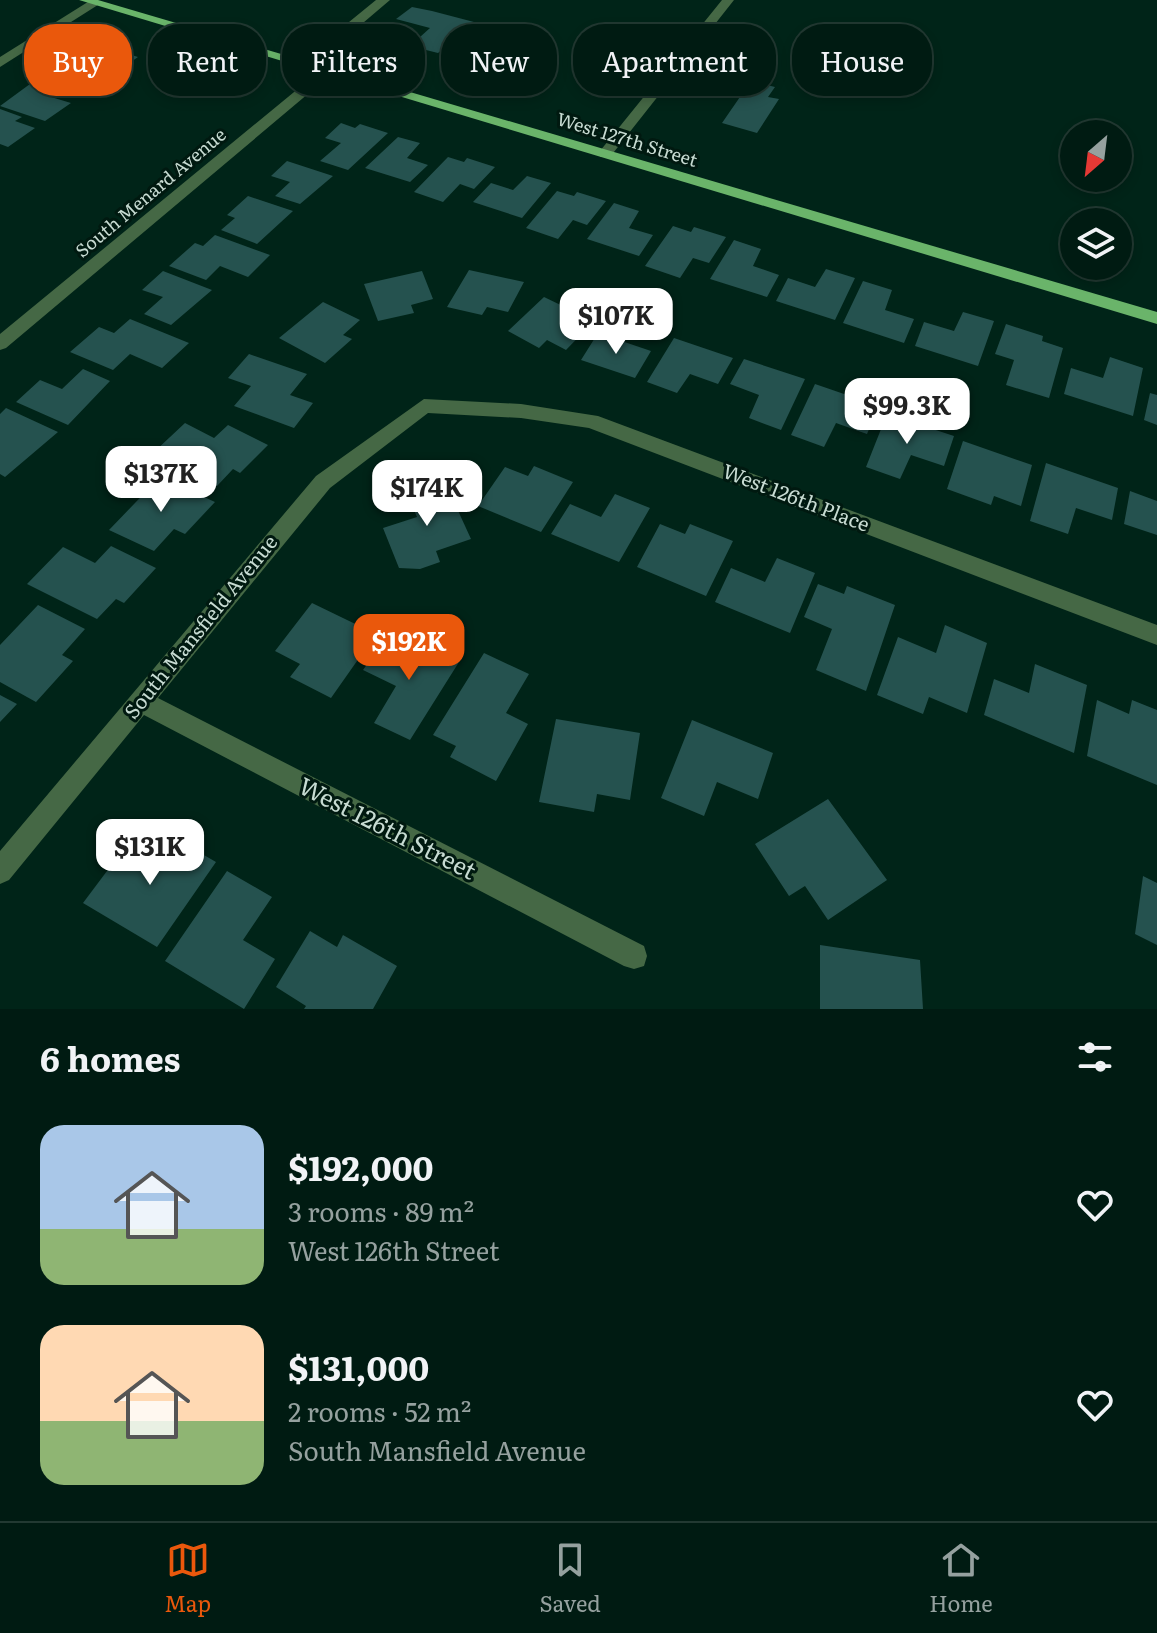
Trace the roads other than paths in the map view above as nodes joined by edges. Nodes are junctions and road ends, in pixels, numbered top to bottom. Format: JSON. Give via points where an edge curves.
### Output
{"nodes":[{"id":1,"x":384,"y":0,"type":"edge"},
{"id":2,"x":728,"y":0,"type":"edge"},
{"id":3,"x":90,"y":1,"type":"edge"},
{"id":4,"x":355,"y":24,"type":"edge"},
{"id":5,"x":282,"y":58,"type":"edge"},
{"id":6,"x":0,"y":63,"type":"edge"},
{"id":7,"x":298,"y":96,"type":"edge"},
{"id":8,"x":408,"y":96,"type":"edge"},
{"id":9,"x":605,"y":154,"type":"junction"},
{"id":10,"x":1157,"y":318,"type":"edge"},
{"id":11,"x":0,"y":344,"type":"edge"},
{"id":12,"x":424,"y":406,"type":"joint"},
{"id":13,"x":1157,"y":635,"type":"edge"},
{"id":14,"x":141,"y":701,"type":"junction"},
{"id":15,"x":0,"y":871,"type":"edge"},
{"id":16,"x":634,"y":956,"type":"dead end"}],
"edges":[{"from":1,"to":4,"type":"street"},
{"from":2,"to":9,"type":"street"},
{"from":3,"to":5,"type":"main road","name":"West 127th Street"},
{"from":3,"to":6,"type":"street"},
{"from":7,"to":11,"type":"street","name":"South Menard Avenue"},
{"from":8,"to":9,"type":"main road","name":"West 127th Street"},
{"from":9,"to":10,"type":"main road","name":"West 127th Street"},
{"from":12,"to":13,"type":"street","name":"West 126th Place","via":[[591,421]]},
{"from":12,"to":14,"type":"street","name":"South Mansfield Avenue","via":[[323,482]]},
{"from":14,"to":15,"type":"street","name":"South Mansfield Avenue"},
{"from":14,"to":16,"type":"street","name":"West 126th Street"}]}
